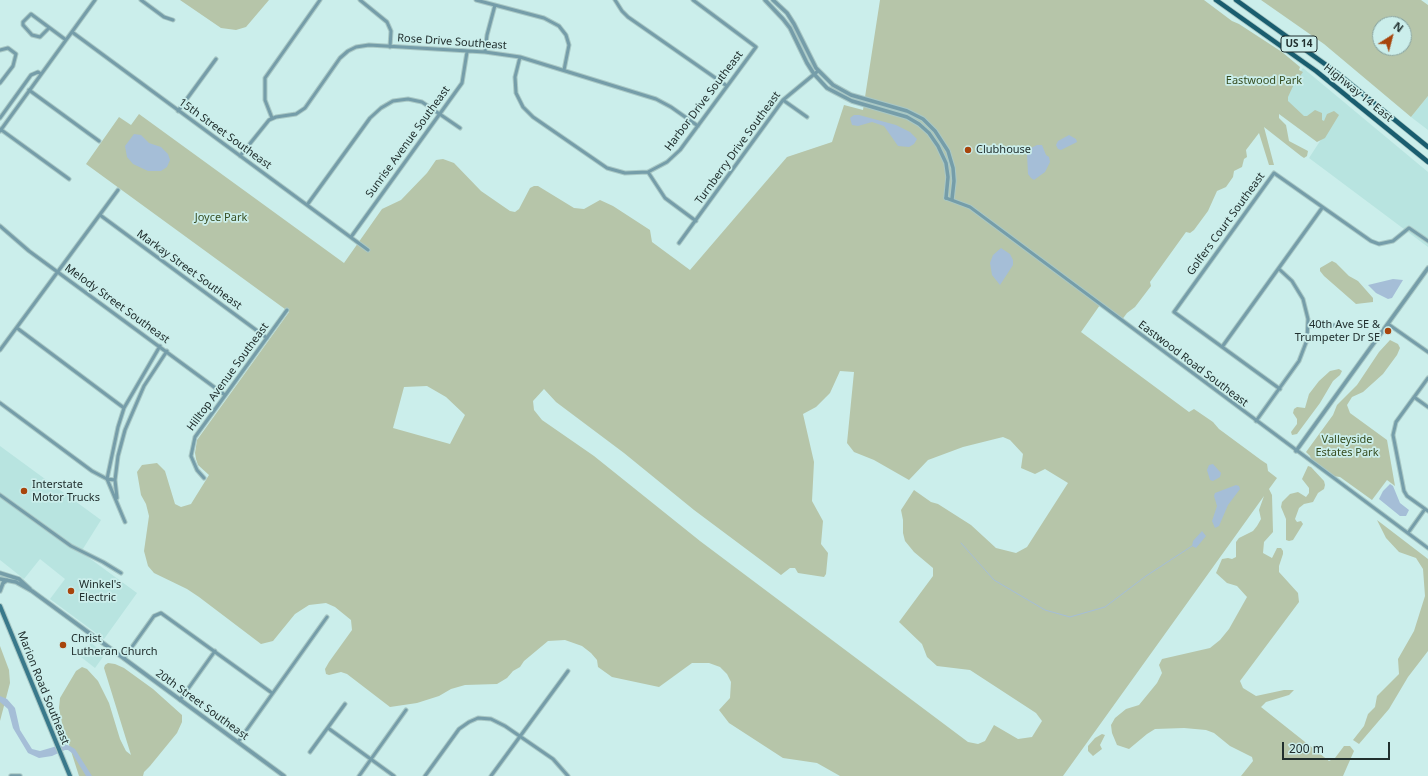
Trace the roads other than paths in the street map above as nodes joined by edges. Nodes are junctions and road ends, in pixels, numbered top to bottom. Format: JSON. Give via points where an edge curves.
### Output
{"nodes":[{"id":1,"x":95,"y":0,"type":"edge"},
{"id":2,"x":141,"y":0,"type":"edge"},
{"id":3,"x":320,"y":0,"type":"edge"},
{"id":4,"x":360,"y":0,"type":"edge"},
{"id":5,"x":476,"y":0,"type":"edge"},
{"id":6,"x":615,"y":0,"type":"edge"},
{"id":7,"x":693,"y":0,"type":"edge"},
{"id":8,"x":765,"y":0,"type":"edge"},
{"id":9,"x":773,"y":0,"type":"edge"},
{"id":10,"x":1216,"y":0,"type":"edge"},
{"id":11,"x":1236,"y":0,"type":"edge"},
{"id":12,"x":495,"y":5,"type":"junction"},
{"id":13,"x":173,"y":20,"type":"dead end"},
{"id":14,"x":49,"y":28,"type":"junction"},
{"id":15,"x":72,"y":32,"type":"junction"},
{"id":16,"x":66,"y":40,"type":"junction"},
{"id":17,"x":390,"y":47,"type":"junction"},
{"id":18,"x":0,"y":50,"type":"edge"},
{"id":19,"x":467,"y":52,"type":"junction"},
{"id":20,"x":485,"y":52,"type":"junction"},
{"id":21,"x":520,"y":57,"type":"junction"},
{"id":22,"x":216,"y":59,"type":"dead end"},
{"id":23,"x":564,"y":70,"type":"junction"},
{"id":24,"x":818,"y":71,"type":"junction"},
{"id":25,"x":41,"y":74,"type":"junction"},
{"id":26,"x":814,"y":74,"type":"junction"},
{"id":27,"x":0,"y":83,"type":"edge"},
{"id":28,"x":727,"y":86,"type":"junction"},
{"id":29,"x":29,"y":90,"type":"junction"},
{"id":30,"x":783,"y":100,"type":"junction"},
{"id":31,"x":178,"y":111,"type":"junction"},
{"id":32,"x":440,"y":113,"type":"junction"},
{"id":33,"x":806,"y":117,"type":"dead end"},
{"id":34,"x":0,"y":118,"type":"edge"},
{"id":35,"x":272,"y":118,"type":"junction"},
{"id":36,"x":698,"y":126,"type":"junction"},
{"id":37,"x":460,"y":128,"type":"dead end"},
{"id":38,"x":0,"y":130,"type":"edge"},
{"id":39,"x":98,"y":141,"type":"dead end"},
{"id":40,"x":1428,"y":147,"type":"edge"},
{"id":41,"x":240,"y":156,"type":"junction"},
{"id":42,"x":1428,"y":162,"type":"edge"},
{"id":43,"x":648,"y":172,"type":"junction"},
{"id":44,"x":69,"y":179,"type":"dead end"},
{"id":45,"x":118,"y":190,"type":"dead end"},
{"id":46,"x":946,"y":198,"type":"joint"},
{"id":47,"x":952,"y":199,"type":"junction"},
{"id":48,"x":307,"y":205,"type":"junction"},
{"id":49,"x":1322,"y":208,"type":"junction"},
{"id":50,"x":100,"y":215,"type":"junction"},
{"id":51,"x":696,"y":221,"type":"junction"},
{"id":52,"x":0,"y":226,"type":"edge"},
{"id":53,"x":351,"y":237,"type":"junction"},
{"id":54,"x":1428,"y":242,"type":"edge"},
{"id":55,"x":679,"y":243,"type":"dead end"},
{"id":56,"x":368,"y":250,"type":"dead end"},
{"id":57,"x":1428,"y":268,"type":"edge"},
{"id":58,"x":1279,"y":269,"type":"junction"},
{"id":59,"x":58,"y":272,"type":"junction"},
{"id":60,"x":287,"y":310,"type":"dead end"},
{"id":61,"x":1388,"y":324,"type":"junction"},
{"id":62,"x":1346,"y":325,"type":"dead end"},
{"id":63,"x":1308,"y":326,"type":"junction"},
{"id":64,"x":17,"y":328,"type":"junction"},
{"id":65,"x":267,"y":338,"type":"junction"},
{"id":66,"x":160,"y":346,"type":"junction"},
{"id":67,"x":1222,"y":347,"type":"junction"},
{"id":68,"x":0,"y":350,"type":"edge"},
{"id":69,"x":167,"y":351,"type":"junction"},
{"id":70,"x":1428,"y":352,"type":"edge"},
{"id":71,"x":1428,"y":378,"type":"edge"},
{"id":72,"x":1280,"y":389,"type":"junction"},
{"id":73,"x":225,"y":394,"type":"junction"},
{"id":74,"x":1414,"y":397,"type":"junction"},
{"id":75,"x":0,"y":403,"type":"edge"},
{"id":76,"x":1428,"y":407,"type":"edge"},
{"id":77,"x":124,"y":408,"type":"junction"},
{"id":78,"x":1256,"y":421,"type":"junction"},
{"id":79,"x":1296,"y":451,"type":"junction"},
{"id":80,"x":204,"y":478,"type":"dead end"},
{"id":81,"x":107,"y":479,"type":"junction"},
{"id":82,"x":115,"y":480,"type":"junction"},
{"id":83,"x":0,"y":495,"type":"edge"},
{"id":84,"x":118,"y":502,"type":"junction"},
{"id":85,"x":1427,"y":510,"type":"edge"},
{"id":86,"x":125,"y":522,"type":"dead end"},
{"id":87,"x":1408,"y":533,"type":"junction"},
{"id":88,"x":1428,"y":548,"type":"edge"},
{"id":89,"x":0,"y":573,"type":"edge"},
{"id":90,"x":121,"y":574,"type":"dead end"},
{"id":91,"x":0,"y":579,"type":"edge"},
{"id":92,"x":7,"y":580,"type":"junction"},
{"id":93,"x":0,"y":591,"type":"edge"},
{"id":94,"x":32,"y":591,"type":"junction"},
{"id":95,"x":0,"y":606,"type":"edge"},
{"id":96,"x":327,"y":617,"type":"dead end"},
{"id":97,"x":215,"y":651,"type":"junction"},
{"id":98,"x":124,"y":658,"type":"junction"},
{"id":99,"x":568,"y":671,"type":"dead end"},
{"id":100,"x":272,"y":693,"type":"junction"},
{"id":101,"x":180,"y":700,"type":"junction"},
{"id":102,"x":345,"y":704,"type":"dead end"},
{"id":103,"x":406,"y":710,"type":"dead end"},
{"id":104,"x":328,"y":728,"type":"junction"},
{"id":105,"x":520,"y":736,"type":"junction"},
{"id":106,"x":238,"y":742,"type":"junction"},
{"id":107,"x":310,"y":752,"type":"dead end"},
{"id":108,"x":371,"y":759,"type":"junction"},
{"id":109,"x":11,"y":776,"type":"edge"},
{"id":110,"x":20,"y":776,"type":"edge"},
{"id":111,"x":70,"y":776,"type":"edge"},
{"id":112,"x":284,"y":776,"type":"edge"},
{"id":113,"x":359,"y":776,"type":"edge"},
{"id":114,"x":394,"y":776,"type":"edge"},
{"id":115,"x":425,"y":776,"type":"edge"},
{"id":116,"x":491,"y":776,"type":"edge"},
{"id":117,"x":568,"y":776,"type":"edge"}],
"edges":[{"from":1,"to":15,"type":"street"},
{"from":2,"to":13,"type":"street","via":[[164,17]]},
{"from":3,"to":35,"type":"street","via":[[265,78],[264,93]]},
{"from":4,"to":17,"type":"street","via":[[387,22]]},
{"from":5,"to":12,"type":"street"},
{"from":6,"to":28,"type":"street","via":[[628,17]]},
{"from":7,"to":28,"type":"street","name":"Harbor Drive Southeast","via":[[756,47]]},
{"from":8,"to":26,"type":"street","via":[[790,28]]},
{"from":9,"to":24,"type":"street","via":[[794,24]]},
{"from":10,"to":42,"type":"main road","name":"Highway 14 East","number":"US 14","via":[[1316,71]]},
{"from":11,"to":40,"type":"main road","name":"Highway 14 East","number":"US 14","via":[[1336,72]]},
{"from":12,"to":20,"type":"street"},
{"from":12,"to":23,"type":"street","via":[[544,18],[559,26],[569,45]]},
{"from":14,"to":14,"type":"street","via":[[40,37],[32,35],[23,22],[31,14]]},
{"from":14,"to":16,"type":"street"},
{"from":15,"to":16,"type":"street"},
{"from":15,"to":31,"type":"street","name":"15th Street Southeast"},
{"from":16,"to":25,"type":"street"},
{"from":17,"to":19,"type":"street","name":"Rose Drive Southeast"},
{"from":17,"to":35,"type":"street","name":"Rose Drive Southeast","via":[[369,45],[352,48],[340,58],[300,112]]},
{"from":18,"to":27,"type":"street","via":[[8,48],[16,54],[13,66]]},
{"from":19,"to":20,"type":"street","name":"Rose Drive Southeast"},
{"from":19,"to":32,"type":"street","name":"Sunrise Avenue Southeast","via":[[462,83]]},
{"from":20,"to":21,"type":"street","name":"Rose Drive Southeast"},
{"from":21,"to":23,"type":"street","name":"Rose Drive Southeast"},
{"from":21,"to":43,"type":"street","name":"Harbor Drive Southeast","via":[[515,77],[516,93],[523,107],[533,117],[602,166],[625,173]]},
{"from":22,"to":31,"type":"street"},
{"from":23,"to":36,"type":"street","name":"Rose Drive Southeast","via":[[656,99]]},
{"from":24,"to":26,"type":"street","name":"Turnberry Drive Southeast"},
{"from":24,"to":47,"type":"street","via":[[845,93],[907,111],[931,126],[944,143],[951,160],[954,181]]},
{"from":25,"to":29,"type":"street"},
{"from":25,"to":34,"type":"street","via":[[38,72],[30,75]]},
{"from":26,"to":30,"type":"street","name":"Turnberry Drive Southeast"},
{"from":26,"to":46,"type":"street","via":[[827,88],[844,98],[902,115],[924,129],[935,140],[944,156],[948,177]]},
{"from":28,"to":36,"type":"street","name":"Harbor Drive Southeast"},
{"from":29,"to":38,"type":"street"},
{"from":29,"to":39,"type":"street"},
{"from":30,"to":33,"type":"street"},
{"from":30,"to":51,"type":"street","name":"Turnberry Drive Southeast"},
{"from":31,"to":41,"type":"street","name":"15th Street Southeast"},
{"from":32,"to":37,"type":"street"},
{"from":32,"to":48,"type":"street","via":[[429,105],[415,100],[392,101],[381,108],[370,118]]},
{"from":32,"to":53,"type":"street","name":"Sunrise Avenue Southeast"},
{"from":35,"to":41,"type":"street","via":[[261,127]]},
{"from":36,"to":43,"type":"street","name":"Harbor Drive Southeast","via":[[674,156]]},
{"from":38,"to":44,"type":"street"},
{"from":41,"to":48,"type":"street","name":"15th Street Southeast"},
{"from":43,"to":51,"type":"street","via":[[665,198]]},
{"from":45,"to":50,"type":"street"},
{"from":46,"to":47,"type":"street","name":"Eastwood Road Southeast"},
{"from":47,"to":78,"type":"street","name":"Eastwood Road Southeast","via":[[970,207]]},
{"from":48,"to":53,"type":"street","name":"15th Street Southeast"},
{"from":49,"to":54,"type":"street","name":"Golfers Court Southeast","via":[[1374,243],[1394,241],[1409,228]]},
{"from":49,"to":58,"type":"street"},
{"from":49,"to":67,"type":"street","name":"Golfers Court Southeast","via":[[1274,173],[1174,312]]},
{"from":50,"to":59,"type":"street"},
{"from":50,"to":65,"type":"street","name":"Markay Street Southeast"},
{"from":51,"to":55,"type":"street","name":"Turnberry Drive Southeast"},
{"from":52,"to":59,"type":"street","name":"Melody Street Southeast"},
{"from":53,"to":56,"type":"street","name":"15th Street Southeast"},
{"from":57,"to":61,"type":"street"},
{"from":58,"to":63,"type":"street","via":[[1300,293],[1307,312]]},
{"from":58,"to":67,"type":"street"},
{"from":59,"to":64,"type":"street"},
{"from":59,"to":66,"type":"street","name":"Melody Street Southeast"},
{"from":60,"to":65,"type":"street","name":"Hilltop Avenue Southeast"},
{"from":61,"to":70,"type":"street"},
{"from":61,"to":79,"type":"street"},
{"from":62,"to":63,"type":"street"},
{"from":63,"to":72,"type":"street","via":[[1304,352]]},
{"from":64,"to":68,"type":"street"},
{"from":64,"to":77,"type":"street"},
{"from":65,"to":73,"type":"street","name":"Hilltop Avenue Southeast"},
{"from":66,"to":69,"type":"street","name":"Melody Street Southeast"},
{"from":66,"to":77,"type":"street"},
{"from":67,"to":72,"type":"street","name":"Golfers Court Southeast"},
{"from":69,"to":73,"type":"street","name":"Melody Street Southeast"},
{"from":69,"to":82,"type":"street","via":[[144,386],[131,413],[118,456]]},
{"from":71,"to":74,"type":"street"},
{"from":72,"to":78,"type":"street"},
{"from":73,"to":80,"type":"street","name":"Hilltop Avenue Southeast","via":[[192,444],[193,462]]},
{"from":74,"to":76,"type":"street"},
{"from":74,"to":85,"type":"street","via":[[1396,422],[1394,435],[1404,491]]},
{"from":75,"to":81,"type":"street","via":[[92,471]]},
{"from":77,"to":81,"type":"street"},
{"from":78,"to":79,"type":"street","name":"Eastwood Road Southeast"},
{"from":79,"to":87,"type":"street","name":"Eastwood Road Southeast"},
{"from":81,"to":82,"type":"street"},
{"from":81,"to":84,"type":"street"},
{"from":82,"to":84,"type":"street"},
{"from":83,"to":90,"type":"street","via":[[71,546]]},
{"from":84,"to":86,"type":"street"},
{"from":85,"to":87,"type":"street"},
{"from":87,"to":88,"type":"street","name":"Eastwood Road Southeast"},
{"from":89,"to":94,"type":"street","name":"20th Street Southeast","via":[[19,579]]},
{"from":91,"to":92,"type":"street","name":"20th Street Southeast"},
{"from":92,"to":93,"type":"street"},
{"from":92,"to":94,"type":"street","name":"20th Street Southeast"},
{"from":94,"to":98,"type":"street","name":"20th Street Southeast"},
{"from":95,"to":111,"type":"main road","name":"Marion Road Southeast"},
{"from":96,"to":100,"type":"street"},
{"from":97,"to":98,"type":"street","via":[[166,615],[159,613]]},
{"from":97,"to":100,"type":"street"},
{"from":97,"to":101,"type":"street"},
{"from":98,"to":101,"type":"street","name":"20th Street Southeast"},
{"from":99,"to":105,"type":"street"},
{"from":100,"to":106,"type":"street"},
{"from":101,"to":106,"type":"street","name":"20th Street Southeast"},
{"from":102,"to":104,"type":"street"},
{"from":103,"to":108,"type":"street"},
{"from":104,"to":107,"type":"street"},
{"from":104,"to":108,"type":"street"},
{"from":105,"to":115,"type":"street","via":[[499,722],[478,718],[459,730]]},
{"from":105,"to":116,"type":"street"},
{"from":105,"to":117,"type":"street","via":[[553,759]]},
{"from":106,"to":112,"type":"street","name":"20th Street Southeast"},
{"from":108,"to":113,"type":"street"},
{"from":108,"to":114,"type":"street"},
{"from":109,"to":110,"type":"street"}]}
